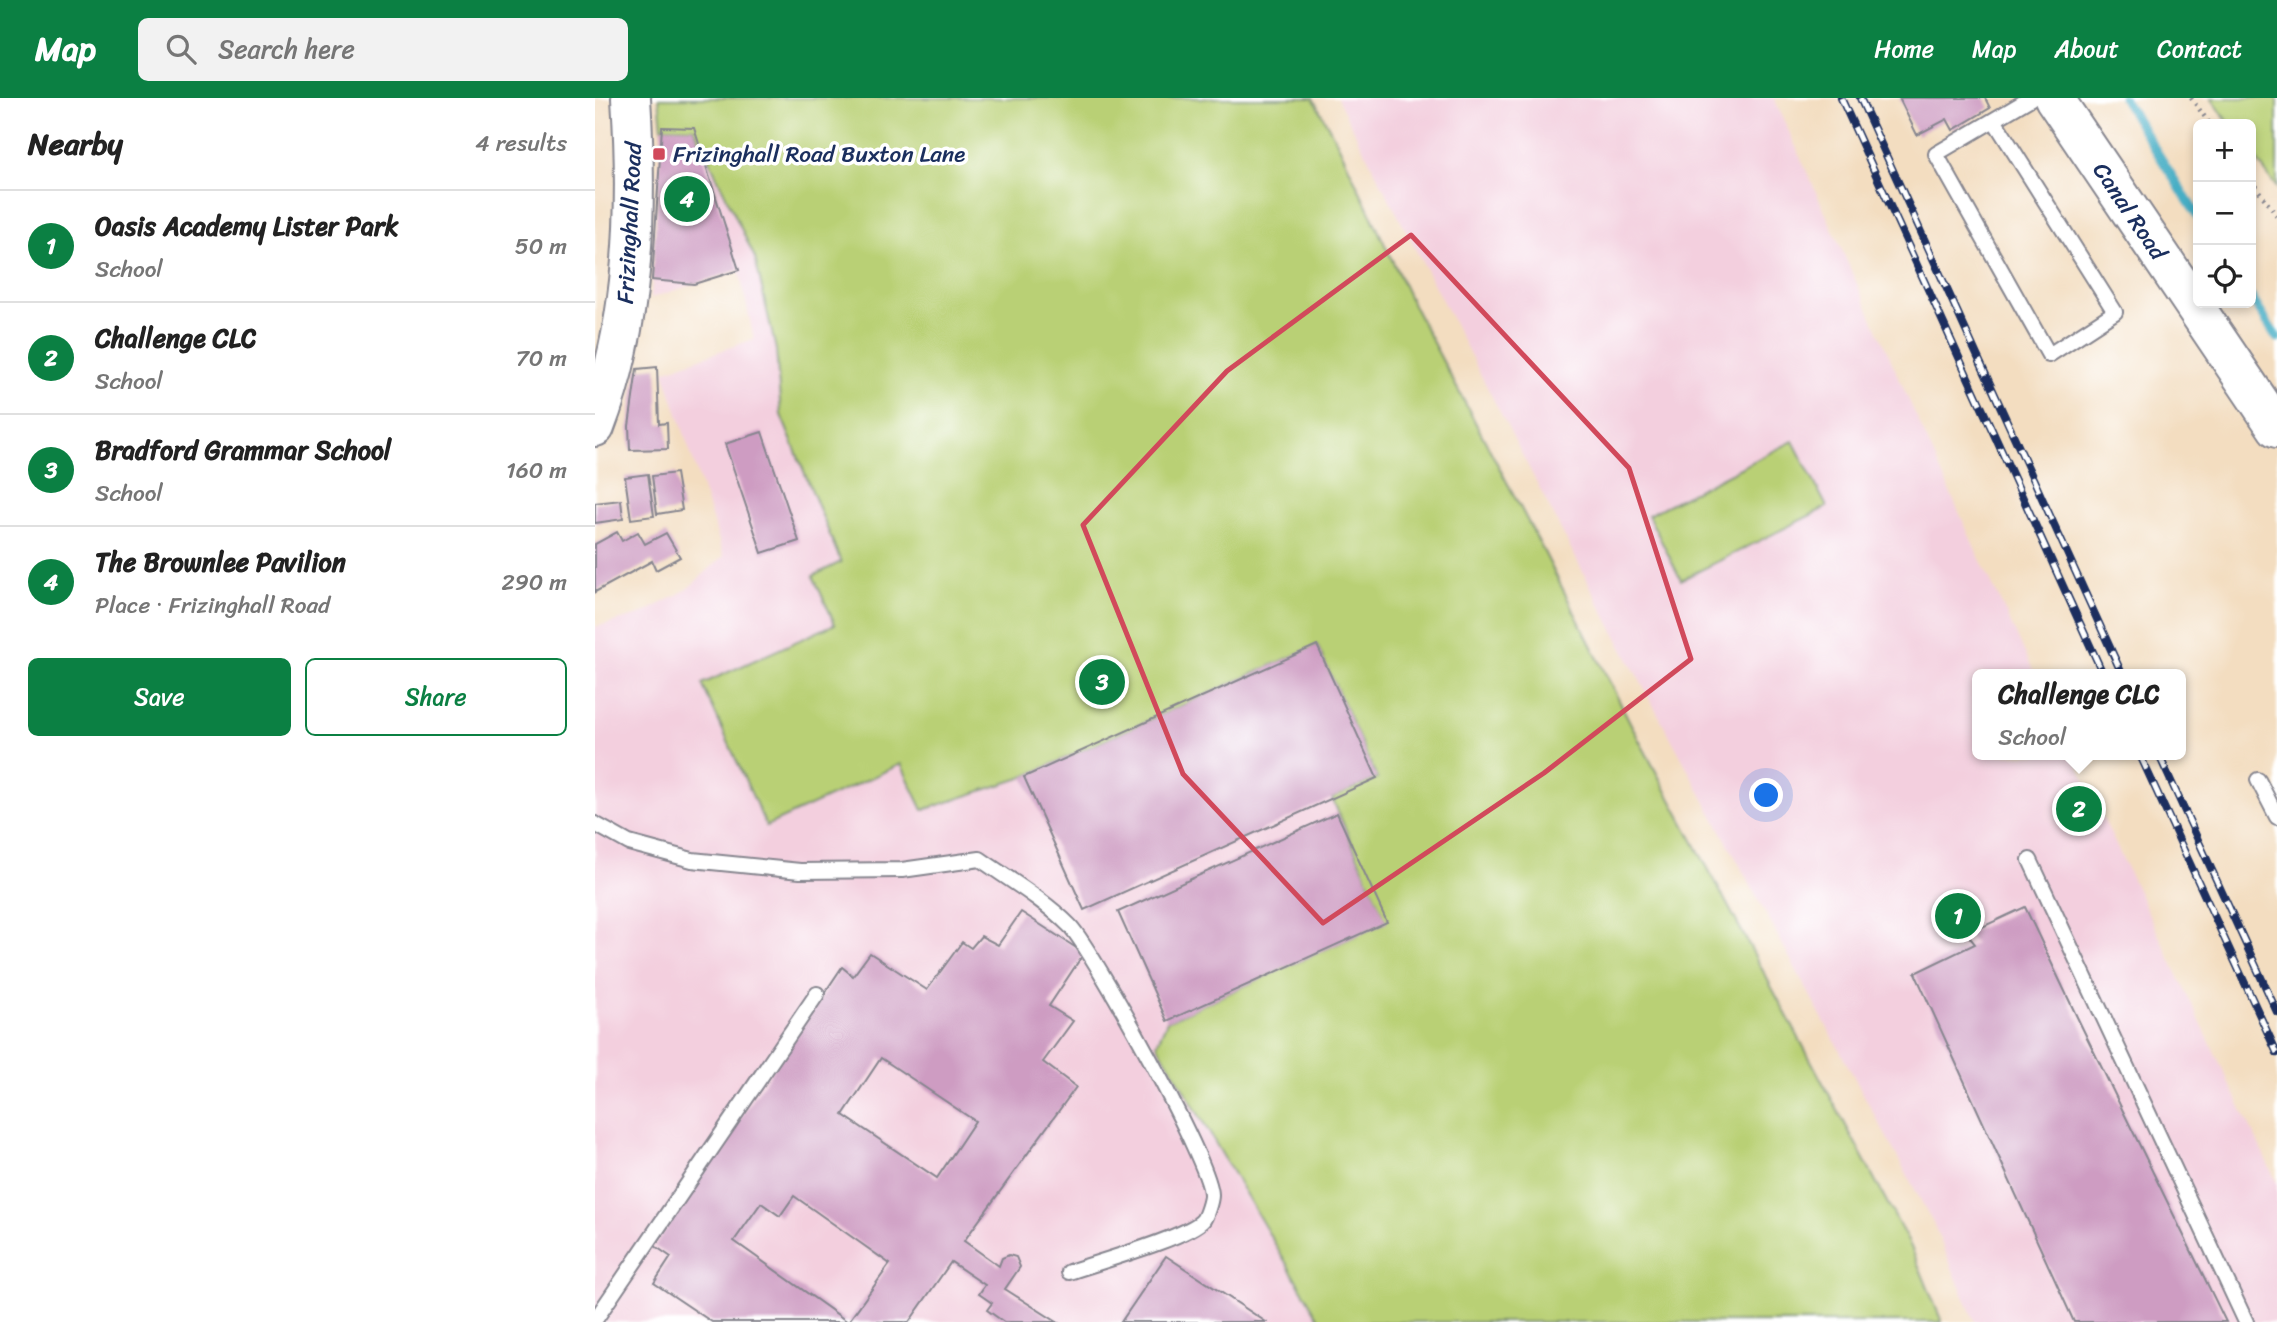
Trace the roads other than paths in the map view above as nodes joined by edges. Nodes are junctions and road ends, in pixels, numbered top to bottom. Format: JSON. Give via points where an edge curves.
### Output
{"nodes":[{"id":1,"x":631,"y":98,"type":"edge"},
{"id":2,"x":2031,"y":98,"type":"edge"},
{"id":3,"x":2054,"y":98,"type":"edge"},
{"id":4,"x":1994,"y":120,"type":"junction"},
{"id":5,"x":595,"y":427,"type":"edge"},
{"id":6,"x":2277,"y":428,"type":"edge"},
{"id":7,"x":2258,"y":780,"type":"dead end"},
{"id":8,"x":2277,"y":817,"type":"edge"},
{"id":9,"x":595,"y":824,"type":"edge"},
{"id":10,"x":2029,"y":860,"type":"dead end"},
{"id":11,"x":817,"y":994,"type":"dead end"},
{"id":12,"x":1069,"y":1272,"type":"dead end"},
{"id":13,"x":595,"y":1320,"type":"edge"},
{"id":14,"x":2246,"y":1322,"type":"edge"}],
"edges":[{"from":1,"to":5,"type":"main road","name":"Frizinghall Road","via":[[635,150],[631,262],[610,388]]},
{"from":2,"to":4,"type":"lane"},
{"from":3,"to":6,"type":"main road","name":"Canal Road"},
{"from":4,"to":4,"type":"lane","via":[[1936,154],[2049,355],[2115,312]]},
{"from":7,"to":8,"type":"lane"},
{"from":9,"to":12,"type":"lane","via":[[629,843],[692,860],[773,868],[902,870],[980,859],[1071,927],[1173,1104],[1211,1195],[1204,1219],[1187,1232]]},
{"from":10,"to":14,"type":"lane"},
{"from":11,"to":13,"type":"lane"}]}
